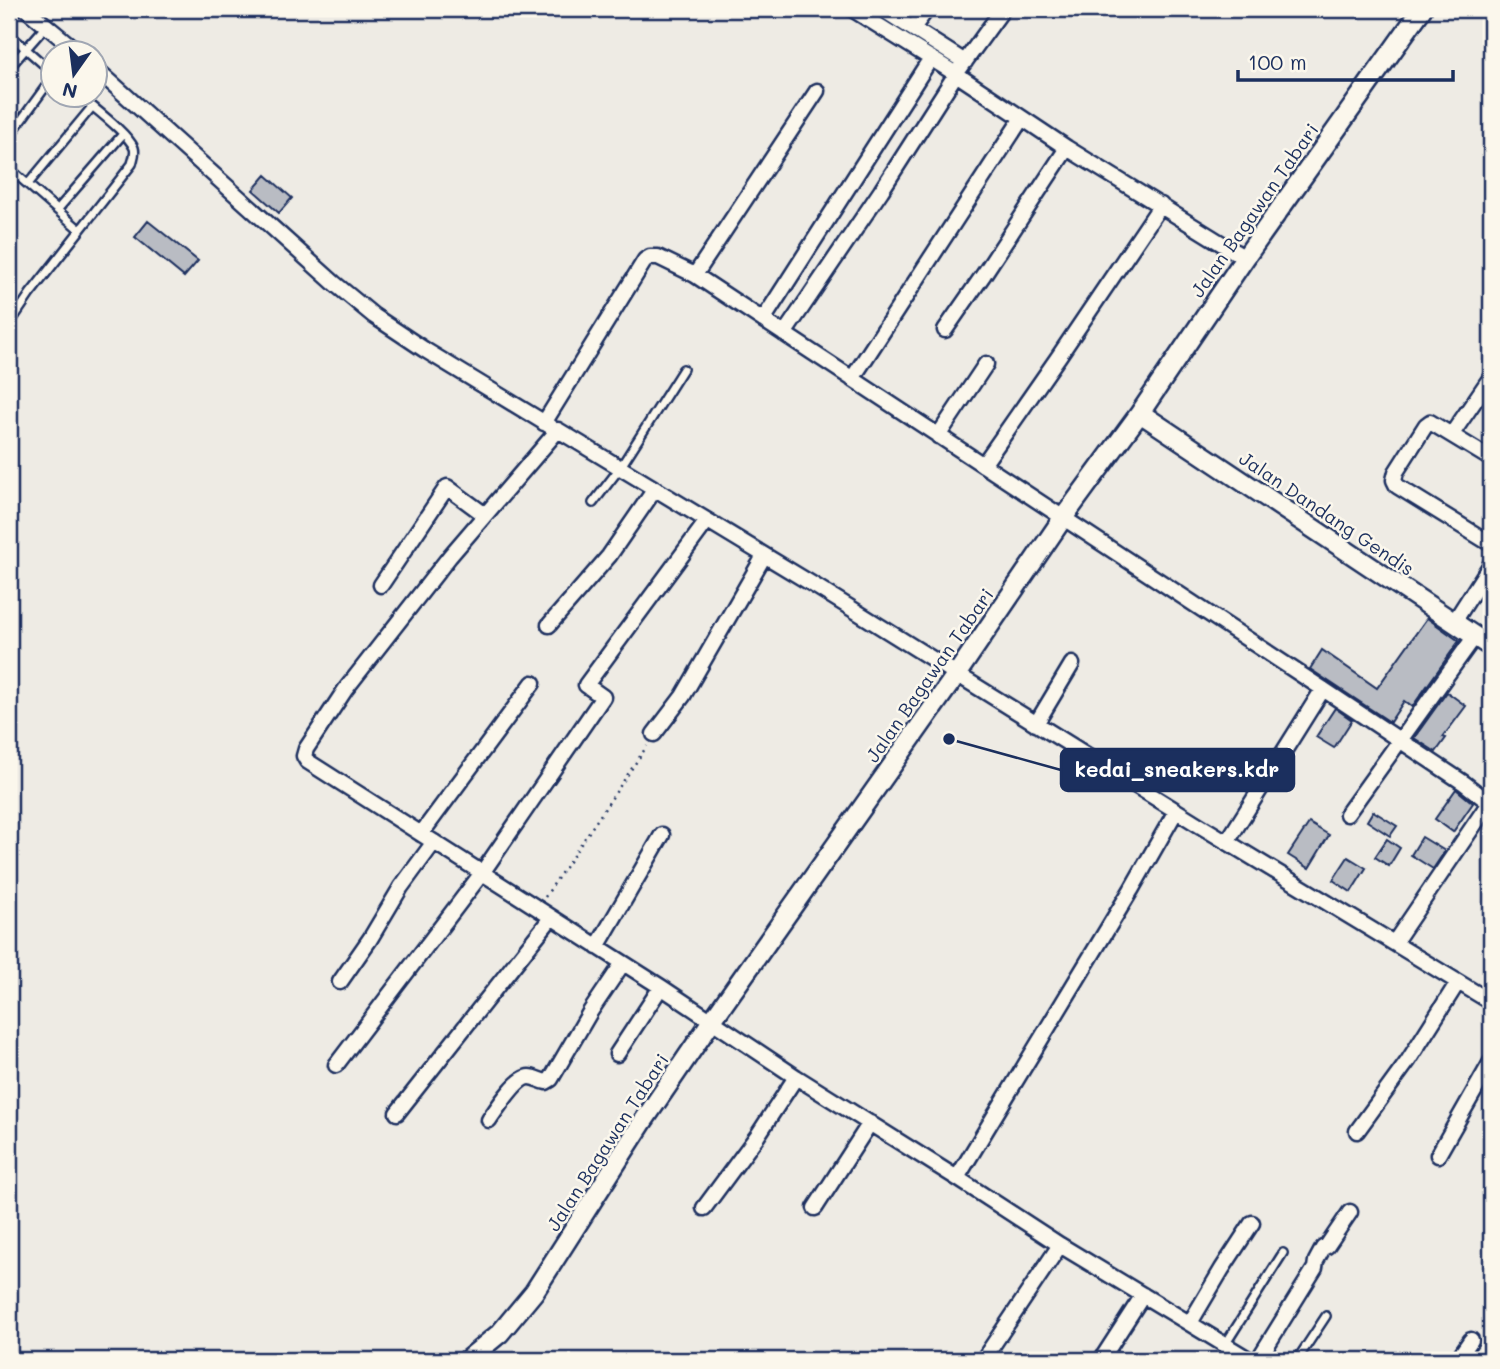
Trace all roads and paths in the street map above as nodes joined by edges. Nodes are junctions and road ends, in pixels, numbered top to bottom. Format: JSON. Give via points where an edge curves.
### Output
{"nodes":[{"id":1,"x":26,"y":9,"type":"edge"},
{"id":2,"x":852,"y":9,"type":"edge"},
{"id":3,"x":882,"y":9,"type":"edge"},
{"id":4,"x":927,"y":9,"type":"edge"},
{"id":5,"x":1003,"y":9,"type":"edge"},
{"id":6,"x":1422,"y":9,"type":"edge"},
{"id":7,"x":46,"y":26,"type":"junction"},
{"id":8,"x":914,"y":28,"type":"junction"},
{"id":9,"x":9,"y":34,"type":"edge"},
{"id":10,"x":61,"y":38,"type":"edge"},
{"id":11,"x":26,"y":49,"type":"junction"},
{"id":12,"x":931,"y":58,"type":"junction"},
{"id":13,"x":38,"y":60,"type":"edge"},
{"id":14,"x":9,"y":68,"type":"edge"},
{"id":15,"x":961,"y":68,"type":"junction"},
{"id":16,"x":108,"y":79,"type":"edge"},
{"id":17,"x":817,"y":91,"type":"dead end"},
{"id":18,"x":38,"y":97,"type":"edge"},
{"id":19,"x":91,"y":108,"type":"edge"},
{"id":20,"x":93,"y":108,"type":"edge"},
{"id":21,"x":1022,"y":118,"type":"junction"},
{"id":22,"x":123,"y":134,"type":"junction"},
{"id":23,"x":9,"y":137,"type":"edge"},
{"id":24,"x":1067,"y":148,"type":"junction"},
{"id":25,"x":9,"y":168,"type":"edge"},
{"id":26,"x":28,"y":184,"type":"junction"},
{"id":27,"x":1161,"y":205,"type":"junction"},
{"id":28,"x":58,"y":209,"type":"junction"},
{"id":29,"x":80,"y":230,"type":"junction"},
{"id":30,"x":1245,"y":258,"type":"junction"},
{"id":31,"x":695,"y":275,"type":"junction"},
{"id":32,"x":763,"y":320,"type":"junction"},
{"id":33,"x":9,"y":326,"type":"edge"},
{"id":34,"x":945,"y":330,"type":"dead end"},
{"id":35,"x":784,"y":334,"type":"junction"},
{"id":36,"x":986,"y":364,"type":"dead end"},
{"id":37,"x":683,"y":369,"type":"dead end"},
{"id":38,"x":1491,"y":377,"type":"edge"},
{"id":39,"x":852,"y":379,"type":"junction"},
{"id":40,"x":1140,"y":413,"type":"junction"},
{"id":41,"x":544,"y":423,"type":"junction"},
{"id":42,"x":558,"y":430,"type":"junction"},
{"id":43,"x":1452,"y":434,"type":"junction"},
{"id":44,"x":938,"y":436,"type":"junction"},
{"id":45,"x":1491,"y":459,"type":"edge"},
{"id":46,"x":983,"y":465,"type":"junction"},
{"id":47,"x":620,"y":468,"type":"junction"},
{"id":48,"x":655,"y":489,"type":"junction"},
{"id":49,"x":593,"y":503,"type":"dead end"},
{"id":50,"x":485,"y":515,"type":"junction"},
{"id":51,"x":1063,"y":518,"type":"junction"},
{"id":52,"x":707,"y":521,"type":"junction"},
{"id":53,"x":1491,"y":544,"type":"edge"},
{"id":54,"x":764,"y":555,"type":"junction"},
{"id":55,"x":1491,"y":564,"type":"edge"},
{"id":56,"x":381,"y":584,"type":"dead end"},
{"id":57,"x":1454,"y":622,"type":"junction"},
{"id":58,"x":549,"y":625,"type":"dead end"},
{"id":59,"x":1475,"y":636,"type":"junction"},
{"id":60,"x":1491,"y":647,"type":"edge"},
{"id":61,"x":1072,"y":664,"type":"dead end"},
{"id":62,"x":956,"y":675,"type":"junction"},
{"id":63,"x":533,"y":683,"type":"dead end"},
{"id":64,"x":1323,"y":688,"type":"junction"},
{"id":65,"x":1036,"y":724,"type":"junction"},
{"id":66,"x":654,"y":734,"type":"joint"},
{"id":67,"x":1400,"y":740,"type":"junction"},
{"id":68,"x":1490,"y":804,"type":"edge"},
{"id":69,"x":1175,"y":811,"type":"junction"},
{"id":70,"x":1347,"y":814,"type":"dead end"},
{"id":71,"x":421,"y":834,"type":"junction"},
{"id":72,"x":662,"y":835,"type":"dead end"},
{"id":73,"x":434,"y":842,"type":"junction"},
{"id":74,"x":1227,"y":842,"type":"junction"},
{"id":75,"x":482,"y":873,"type":"junction"},
{"id":76,"x":538,"y":909,"type":"junction"},
{"id":77,"x":551,"y":918,"type":"junction"},
{"id":78,"x":1394,"y":943,"type":"junction"},
{"id":79,"x":597,"y":947,"type":"junction"},
{"id":80,"x":623,"y":963,"type":"junction"},
{"id":81,"x":340,"y":982,"type":"dead end"},
{"id":82,"x":1458,"y":982,"type":"junction"},
{"id":83,"x":661,"y":988,"type":"junction"},
{"id":84,"x":1491,"y":1002,"type":"edge"},
{"id":85,"x":712,"y":1022,"type":"junction"},
{"id":86,"x":618,"y":1054,"type":"dead end"},
{"id":87,"x":1491,"y":1062,"type":"edge"},
{"id":88,"x":336,"y":1065,"type":"dead end"},
{"id":89,"x":796,"y":1077,"type":"junction"},
{"id":90,"x":397,"y":1113,"type":"dead end"},
{"id":91,"x":489,"y":1120,"type":"dead end"},
{"id":92,"x":870,"y":1123,"type":"junction"},
{"id":93,"x":1357,"y":1131,"type":"dead end"},
{"id":94,"x":1437,"y":1155,"type":"dead end"},
{"id":95,"x":957,"y":1178,"type":"junction"},
{"id":96,"x":704,"y":1208,"type":"dead end"},
{"id":97,"x":814,"y":1208,"type":"dead end"},
{"id":98,"x":1350,"y":1212,"type":"dead end"},
{"id":99,"x":1252,"y":1223,"type":"dead end"},
{"id":100,"x":1060,"y":1245,"type":"junction"},
{"id":101,"x":1283,"y":1253,"type":"dead end"},
{"id":102,"x":1143,"y":1295,"type":"junction"},
{"id":103,"x":1326,"y":1316,"type":"dead end"},
{"id":104,"x":1190,"y":1323,"type":"junction"},
{"id":105,"x":1471,"y":1340,"type":"dead end"},
{"id":106,"x":1225,"y":1345,"type":"junction"},
{"id":107,"x":467,"y":1360,"type":"edge"},
{"id":108,"x":983,"y":1360,"type":"edge"},
{"id":109,"x":1101,"y":1360,"type":"edge"},
{"id":110,"x":1250,"y":1360,"type":"edge"},
{"id":111,"x":1258,"y":1360,"type":"edge"},
{"id":112,"x":1297,"y":1360,"type":"edge"},
{"id":113,"x":1457,"y":1360,"type":"edge"}],
"edges":[{"from":1,"to":7,"type":"street"},
{"from":2,"to":12,"type":"street"},
{"from":3,"to":8,"type":"street"},
{"from":4,"to":8,"type":"street"},
{"from":5,"to":15,"type":"street"},
{"from":6,"to":30,"type":"street","name":"Jalan Bagawan Tabari"},
{"from":7,"to":10,"type":"street"},
{"from":7,"to":11,"type":"lane"},
{"from":8,"to":15,"type":"street"},
{"from":9,"to":11,"type":"lane"},
{"from":11,"to":13,"type":"lane"},
{"from":11,"to":14,"type":"lane"},
{"from":12,"to":15,"type":"street"},
{"from":12,"to":32,"type":"street"},
{"from":15,"to":21,"type":"street"},
{"from":15,"to":35,"type":"street"},
{"from":16,"to":41,"type":"street","via":[[364,307],[425,351]]},
{"from":17,"to":31,"type":"street"},
{"from":18,"to":23,"type":"lane"},
{"from":19,"to":26,"type":"lane"},
{"from":20,"to":22,"type":"lane"},
{"from":21,"to":24,"type":"street"},
{"from":21,"to":39,"type":"street"},
{"from":22,"to":28,"type":"lane"},
{"from":22,"to":29,"type":"lane","via":[[135,153],[132,164]]},
{"from":24,"to":27,"type":"street"},
{"from":24,"to":34,"type":"street"},
{"from":25,"to":26,"type":"lane"},
{"from":26,"to":28,"type":"lane"},
{"from":27,"to":30,"type":"street"},
{"from":27,"to":46,"type":"street"},
{"from":28,"to":29,"type":"lane"},
{"from":29,"to":33,"type":"lane"},
{"from":30,"to":40,"type":"street","name":"Jalan Bagawan Tabari"},
{"from":31,"to":32,"type":"street"},
{"from":31,"to":41,"type":"street","via":[[658,257],[645,260]]},
{"from":32,"to":35,"type":"street"},
{"from":35,"to":39,"type":"street"},
{"from":36,"to":44,"type":"street"},
{"from":37,"to":47,"type":"lane"},
{"from":38,"to":43,"type":"street"},
{"from":39,"to":44,"type":"street"},
{"from":40,"to":51,"type":"street","name":"Jalan Bagawan Tabari"},
{"from":40,"to":57,"type":"street","name":"Jalan Dandang Gendis"},
{"from":41,"to":42,"type":"street"},
{"from":42,"to":47,"type":"street"},
{"from":42,"to":50,"type":"street"},
{"from":43,"to":45,"type":"street"},
{"from":43,"to":53,"type":"street","via":[[1430,422],[1396,472],[1396,486]]},
{"from":44,"to":46,"type":"street"},
{"from":46,"to":51,"type":"street"},
{"from":47,"to":48,"type":"street"},
{"from":47,"to":49,"type":"lane"},
{"from":48,"to":52,"type":"street"},
{"from":48,"to":58,"type":"street","via":[[609,556]]},
{"from":50,"to":56,"type":"street","via":[[447,487]]},
{"from":50,"to":71,"type":"street","via":[[345,690],[304,756]]},
{"from":51,"to":62,"type":"street","name":"Jalan Bagawan Tabari"},
{"from":51,"to":64,"type":"street"},
{"from":52,"to":54,"type":"street"},
{"from":52,"to":75,"type":"street","via":[[586,685],[603,697]]},
{"from":54,"to":62,"type":"street"},
{"from":54,"to":66,"type":"street","via":[[683,695]]},
{"from":55,"to":57,"type":"street"},
{"from":57,"to":59,"type":"street","name":"Jalan Dandang Gendis"},
{"from":59,"to":60,"type":"street","name":"Jalan Dandang Gendis"},
{"from":59,"to":67,"type":"street"},
{"from":61,"to":65,"type":"street"},
{"from":62,"to":65,"type":"street"},
{"from":62,"to":85,"type":"street","name":"Jalan Bagawan Tabari"},
{"from":63,"to":71,"type":"street"},
{"from":64,"to":67,"type":"street"},
{"from":64,"to":74,"type":"street"},
{"from":65,"to":69,"type":"street"},
{"from":66,"to":76,"type":"path"},
{"from":67,"to":68,"type":"street"},
{"from":67,"to":70,"type":"street"},
{"from":68,"to":78,"type":"street"},
{"from":69,"to":74,"type":"street"},
{"from":69,"to":95,"type":"street"},
{"from":71,"to":73,"type":"street"},
{"from":72,"to":79,"type":"street"},
{"from":73,"to":75,"type":"street"},
{"from":73,"to":81,"type":"street"},
{"from":74,"to":78,"type":"street"},
{"from":75,"to":76,"type":"street"},
{"from":75,"to":88,"type":"street"},
{"from":76,"to":77,"type":"street"},
{"from":77,"to":79,"type":"street"},
{"from":77,"to":90,"type":"street"},
{"from":78,"to":82,"type":"street"},
{"from":79,"to":80,"type":"street"},
{"from":80,"to":83,"type":"street"},
{"from":80,"to":91,"type":"street","via":[[551,1079],[524,1079]]},
{"from":82,"to":84,"type":"street"},
{"from":82,"to":93,"type":"street"},
{"from":83,"to":85,"type":"street"},
{"from":83,"to":86,"type":"street"},
{"from":85,"to":89,"type":"street"},
{"from":85,"to":107,"type":"street","name":"Jalan Bagawan Tabari","via":[[534,1292],[500,1333]]},
{"from":87,"to":94,"type":"street"},
{"from":89,"to":92,"type":"street"},
{"from":89,"to":96,"type":"street"},
{"from":92,"to":95,"type":"street"},
{"from":92,"to":97,"type":"street"},
{"from":95,"to":100,"type":"street"},
{"from":98,"to":111,"type":"street","via":[[1323,1248]]},
{"from":99,"to":104,"type":"street"},
{"from":100,"to":102,"type":"street"},
{"from":100,"to":108,"type":"street"},
{"from":101,"to":106,"type":"lane"},
{"from":102,"to":104,"type":"street"},
{"from":102,"to":109,"type":"street"},
{"from":103,"to":112,"type":"lane"},
{"from":104,"to":106,"type":"street"},
{"from":105,"to":113,"type":"street"},
{"from":106,"to":110,"type":"street"}]}
